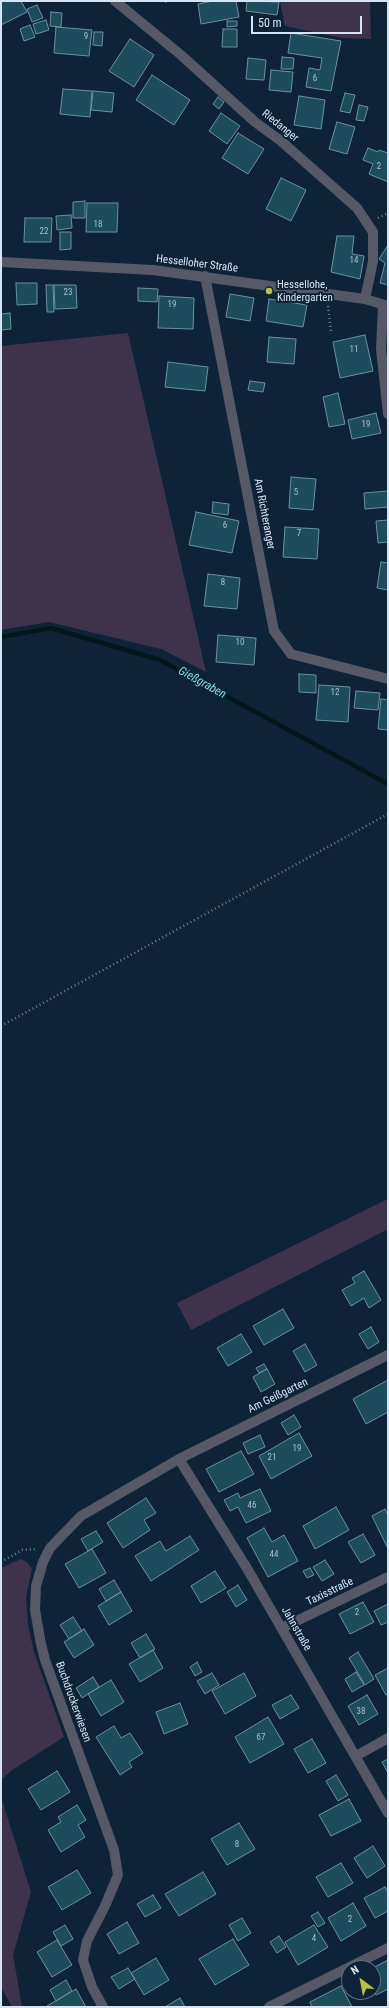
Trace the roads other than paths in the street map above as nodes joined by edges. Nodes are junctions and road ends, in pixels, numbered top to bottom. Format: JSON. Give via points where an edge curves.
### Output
{"nodes":[{"id":1,"x":115,"y":1,"type":"edge"},
{"id":2,"x":1,"y":262,"type":"edge"},
{"id":3,"x":204,"y":276,"type":"junction"},
{"id":4,"x":365,"y":299,"type":"junction"},
{"id":5,"x":385,"y":305,"type":"edge"},
{"id":6,"x":388,"y":414,"type":"edge"},
{"id":7,"x":388,"y":679,"type":"edge"},
{"id":8,"x":388,"y":1355,"type":"edge"},
{"id":9,"x":179,"y":1459,"type":"junction"},
{"id":10,"x":388,"y":1577,"type":"edge"},
{"id":11,"x":282,"y":1628,"type":"junction"},
{"id":12,"x":388,"y":1738,"type":"edge"},
{"id":13,"x":356,"y":1756,"type":"junction"},
{"id":14,"x":388,"y":1813,"type":"edge"},
{"id":15,"x":388,"y":1948,"type":"edge"},
{"id":16,"x":284,"y":2004,"type":"edge"},
{"id":17,"x":103,"y":2007,"type":"edge"},
{"id":18,"x":269,"y":2007,"type":"edge"}],
"edges":[{"from":1,"to":4,"type":"street","name":"Riedanger","via":[[357,208],[373,232],[373,261]]},
{"from":2,"to":3,"type":"street","name":"Hesselloher Straße","via":[[153,270]]},
{"from":3,"to":4,"type":"street","name":"Hesselloher Straße"},
{"from":3,"to":7,"type":"street","name":"Am Richteranger","via":[[274,631],[291,654]]},
{"from":4,"to":5,"type":"street","name":"Hesselloher Straße"},
{"from":5,"to":6,"type":"street","via":[[381,349]]},
{"from":8,"to":9,"type":"street","name":"Am Geißgarten"},
{"from":9,"to":11,"type":"street","name":"Jahnstraße"},
{"from":9,"to":17,"type":"street","name":"Buchdruckerwiesen","via":[[81,1516],[50,1548],[36,1586],[37,1630],[44,1660],[114,1850],[118,1875],[106,1906],[86,1941],[83,1960],[92,1987]]},
{"from":10,"to":11,"type":"street","name":"Taxisstraße"},
{"from":11,"to":13,"type":"street","name":"Jahnstraße"},
{"from":12,"to":13,"type":"street"},
{"from":13,"to":14,"type":"street","name":"Jahnstraße"},
{"from":15,"to":16,"type":"street"},
{"from":16,"to":18,"type":"street"}]}
